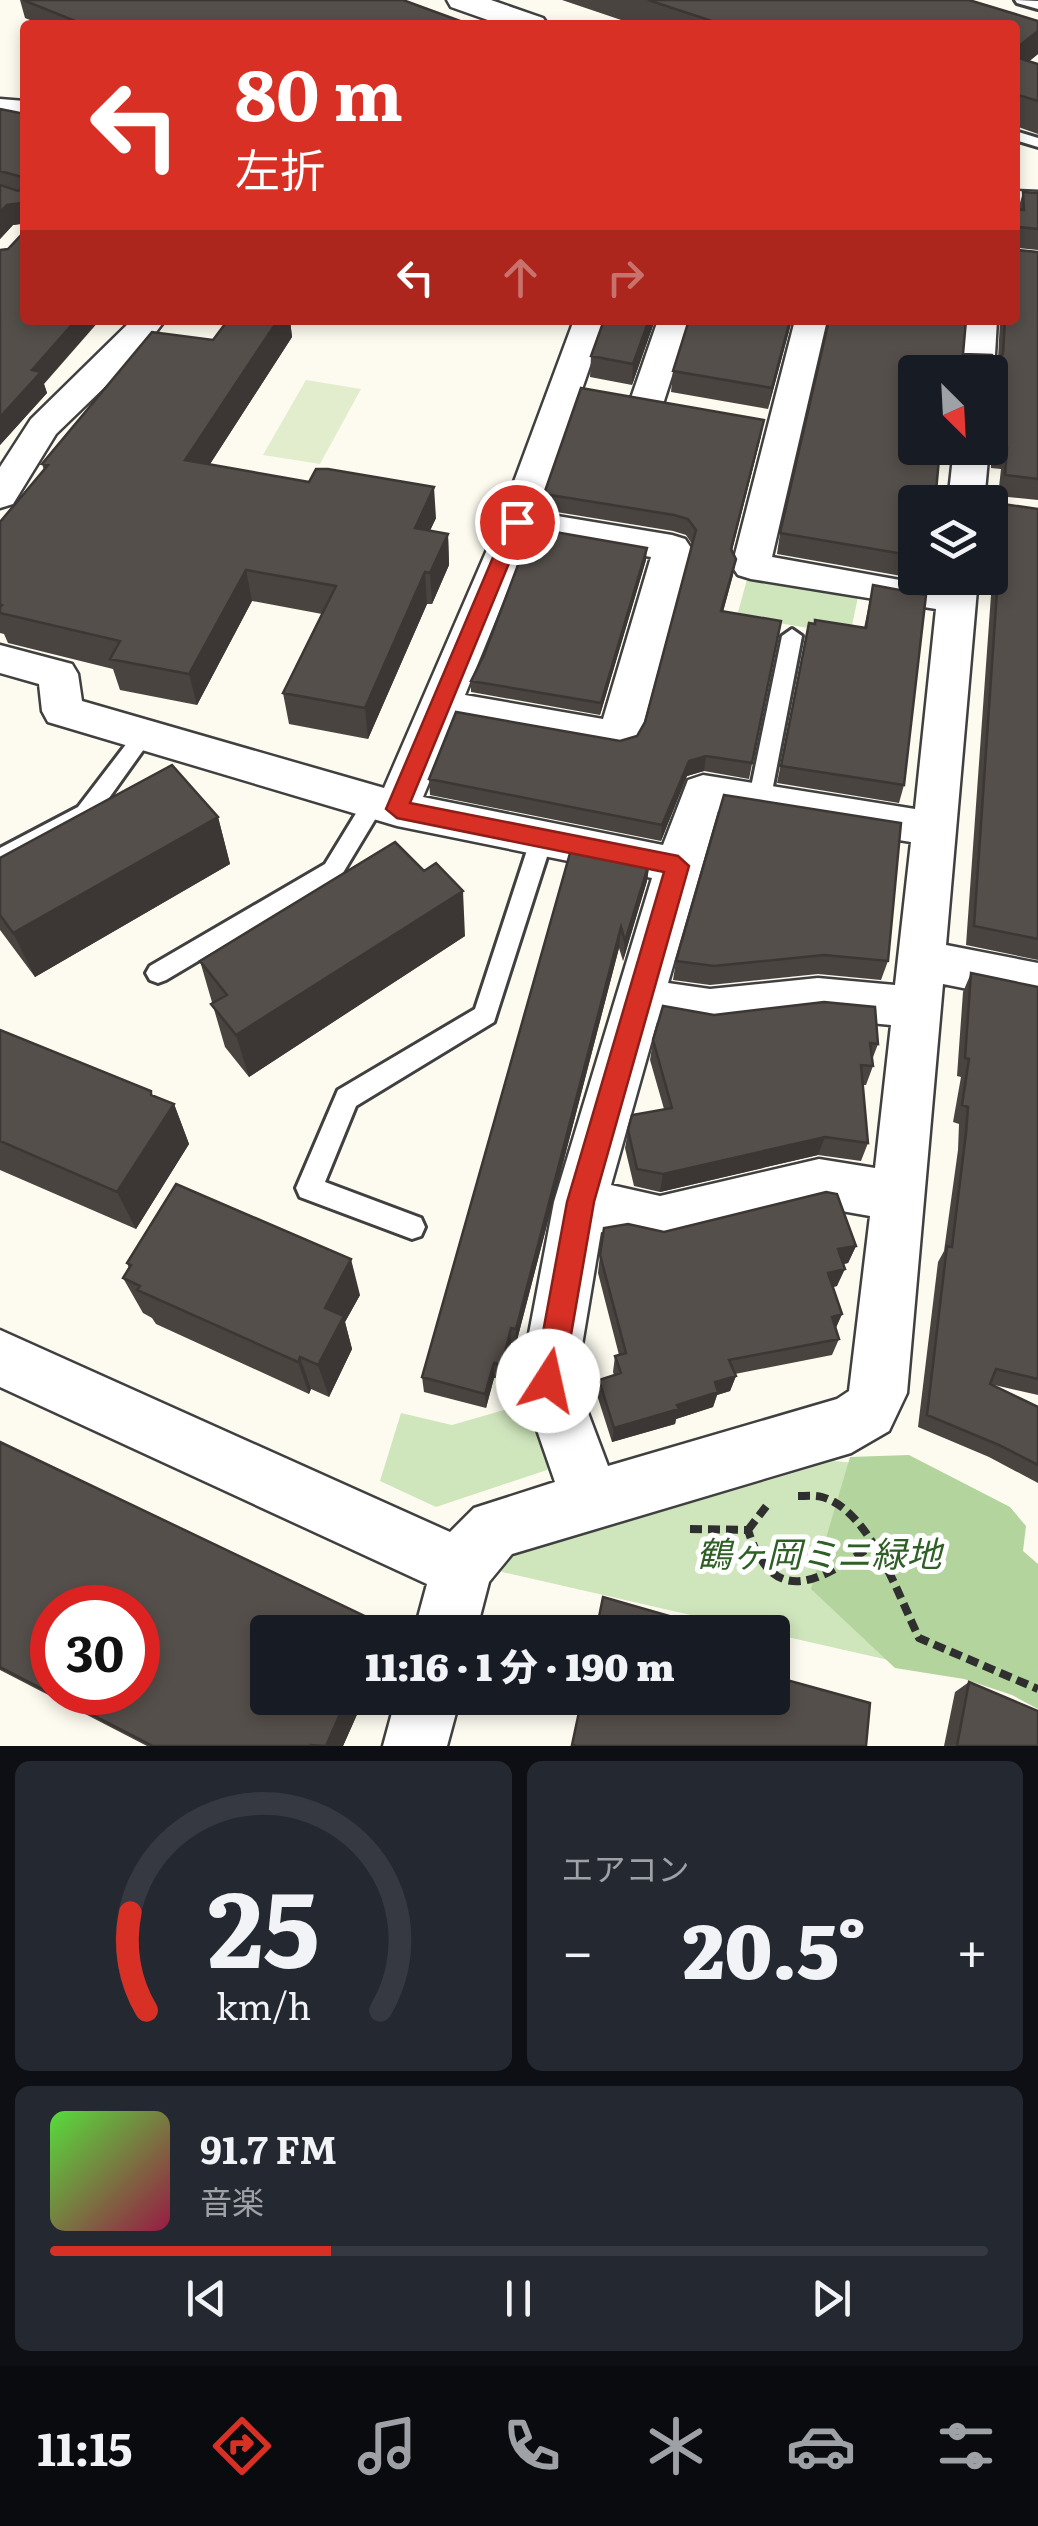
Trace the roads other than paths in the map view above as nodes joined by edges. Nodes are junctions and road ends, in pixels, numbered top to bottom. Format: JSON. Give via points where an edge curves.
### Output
{"nodes":[{"id":1,"x":1021,"y":0,"type":"edge"},
{"id":2,"x":484,"y":3,"type":"edge"},
{"id":3,"x":1038,"y":5,"type":"edge"},
{"id":4,"x":521,"y":20,"type":"edge"},
{"id":5,"x":145,"y":325,"type":"edge"},
{"id":6,"x":591,"y":325,"type":"edge"},
{"id":7,"x":669,"y":325,"type":"edge"},
{"id":8,"x":810,"y":325,"type":"edge"},
{"id":9,"x":981,"y":325,"type":"edge"},
{"id":10,"x":978,"y":355,"type":"edge"},
{"id":11,"x":605,"y":394,"type":"junction"},
{"id":12,"x":686,"y":408,"type":"edge"},
{"id":13,"x":745,"y":419,"type":"edge"},
{"id":14,"x":784,"y":426,"type":"junction"},
{"id":15,"x":0,"y":496,"type":"edge"},
{"id":16,"x":517,"y":522,"type":"junction"},
{"id":17,"x":898,"y":583,"type":"edge"},
{"id":18,"x":957,"y":595,"type":"edge"},
{"id":19,"x":792,"y":636,"type":"dead end"},
{"id":20,"x":0,"y":659,"type":"edge"},
{"id":21,"x":438,"y":705,"type":"junction"},
{"id":22,"x":144,"y":735,"type":"junction"},
{"id":23,"x":759,"y":802,"type":"junction"},
{"id":24,"x":386,"y":806,"type":"junction"},
{"id":25,"x":934,"y":829,"type":"junction"},
{"id":26,"x":542,"y":838,"type":"junction"},
{"id":27,"x":0,"y":858,"type":"edge"},
{"id":28,"x":678,"y":866,"type":"junction"},
{"id":29,"x":158,"y":972,"type":"dead end"},
{"id":30,"x":1038,"y":983,"type":"edge"},
{"id":31,"x":918,"y":984,"type":"junction"},
{"id":32,"x":637,"y":998,"type":"junction"},
{"id":33,"x":901,"y":1197,"type":"junction"},
{"id":34,"x":580,"y":1202,"type":"junction"},
{"id":35,"x":412,"y":1227,"type":"dead end"},
{"id":36,"x":0,"y":1358,"type":"edge"},
{"id":37,"x":591,"y":1500,"type":"junction"},
{"id":38,"x":462,"y":1569,"type":"junction"},
{"id":39,"x":450,"y":1615,"type":"edge"},
{"id":40,"x":423,"y":1715,"type":"edge"},
{"id":41,"x":415,"y":1746,"type":"edge"}],
"edges":[{"from":1,"to":3,"type":"lane"},
{"from":2,"to":4,"type":"street"},
{"from":5,"to":15,"type":"street","via":[[43,427]]},
{"from":6,"to":11,"type":"street"},
{"from":7,"to":11,"type":"street"},
{"from":8,"to":14,"type":"street"},
{"from":9,"to":10,"type":"street"},
{"from":11,"to":12,"type":"street"},
{"from":11,"to":16,"type":"street"},
{"from":13,"to":14,"type":"street"},
{"from":14,"to":17,"type":"street","via":[[751,566]]},
{"from":16,"to":21,"type":"street"},
{"from":16,"to":21,"type":"street","via":[[672,548],[619,737]]},
{"from":18,"to":25,"type":"street"},
{"from":19,"to":23,"type":"lane"},
{"from":20,"to":22,"type":"street","via":[[58,674],[62,711]]},
{"from":21,"to":24,"type":"street"},
{"from":22,"to":24,"type":"street"},
{"from":22,"to":27,"type":"lane","via":[[86,812]]},
{"from":23,"to":25,"type":"street"},
{"from":23,"to":28,"type":"street","via":[[703,792]]},
{"from":24,"to":26,"type":"street"},
{"from":24,"to":29,"type":"lane","via":[[333,870]]},
{"from":25,"to":31,"type":"street"},
{"from":26,"to":28,"type":"street"},
{"from":26,"to":35,"type":"lane","via":[[484,1015],[347,1098],[309,1188]]},
{"from":28,"to":32,"type":"street"},
{"from":30,"to":31,"type":"street"},
{"from":31,"to":32,"type":"street","via":[[710,1010]]},
{"from":31,"to":33,"type":"street"},
{"from":32,"to":34,"type":"street"},
{"from":33,"to":34,"type":"street","via":[[819,1183],[660,1221]]},
{"from":33,"to":37,"type":"street","via":[[879,1393],[869,1410],[852,1424]]},
{"from":34,"to":37,"type":"street","via":[[548,1381]]},
{"from":36,"to":38,"type":"street"},
{"from":37,"to":38,"type":"street","via":[[495,1529],[475,1544]]},
{"from":38,"to":39,"type":"street"},
{"from":40,"to":41,"type":"street"}]}
